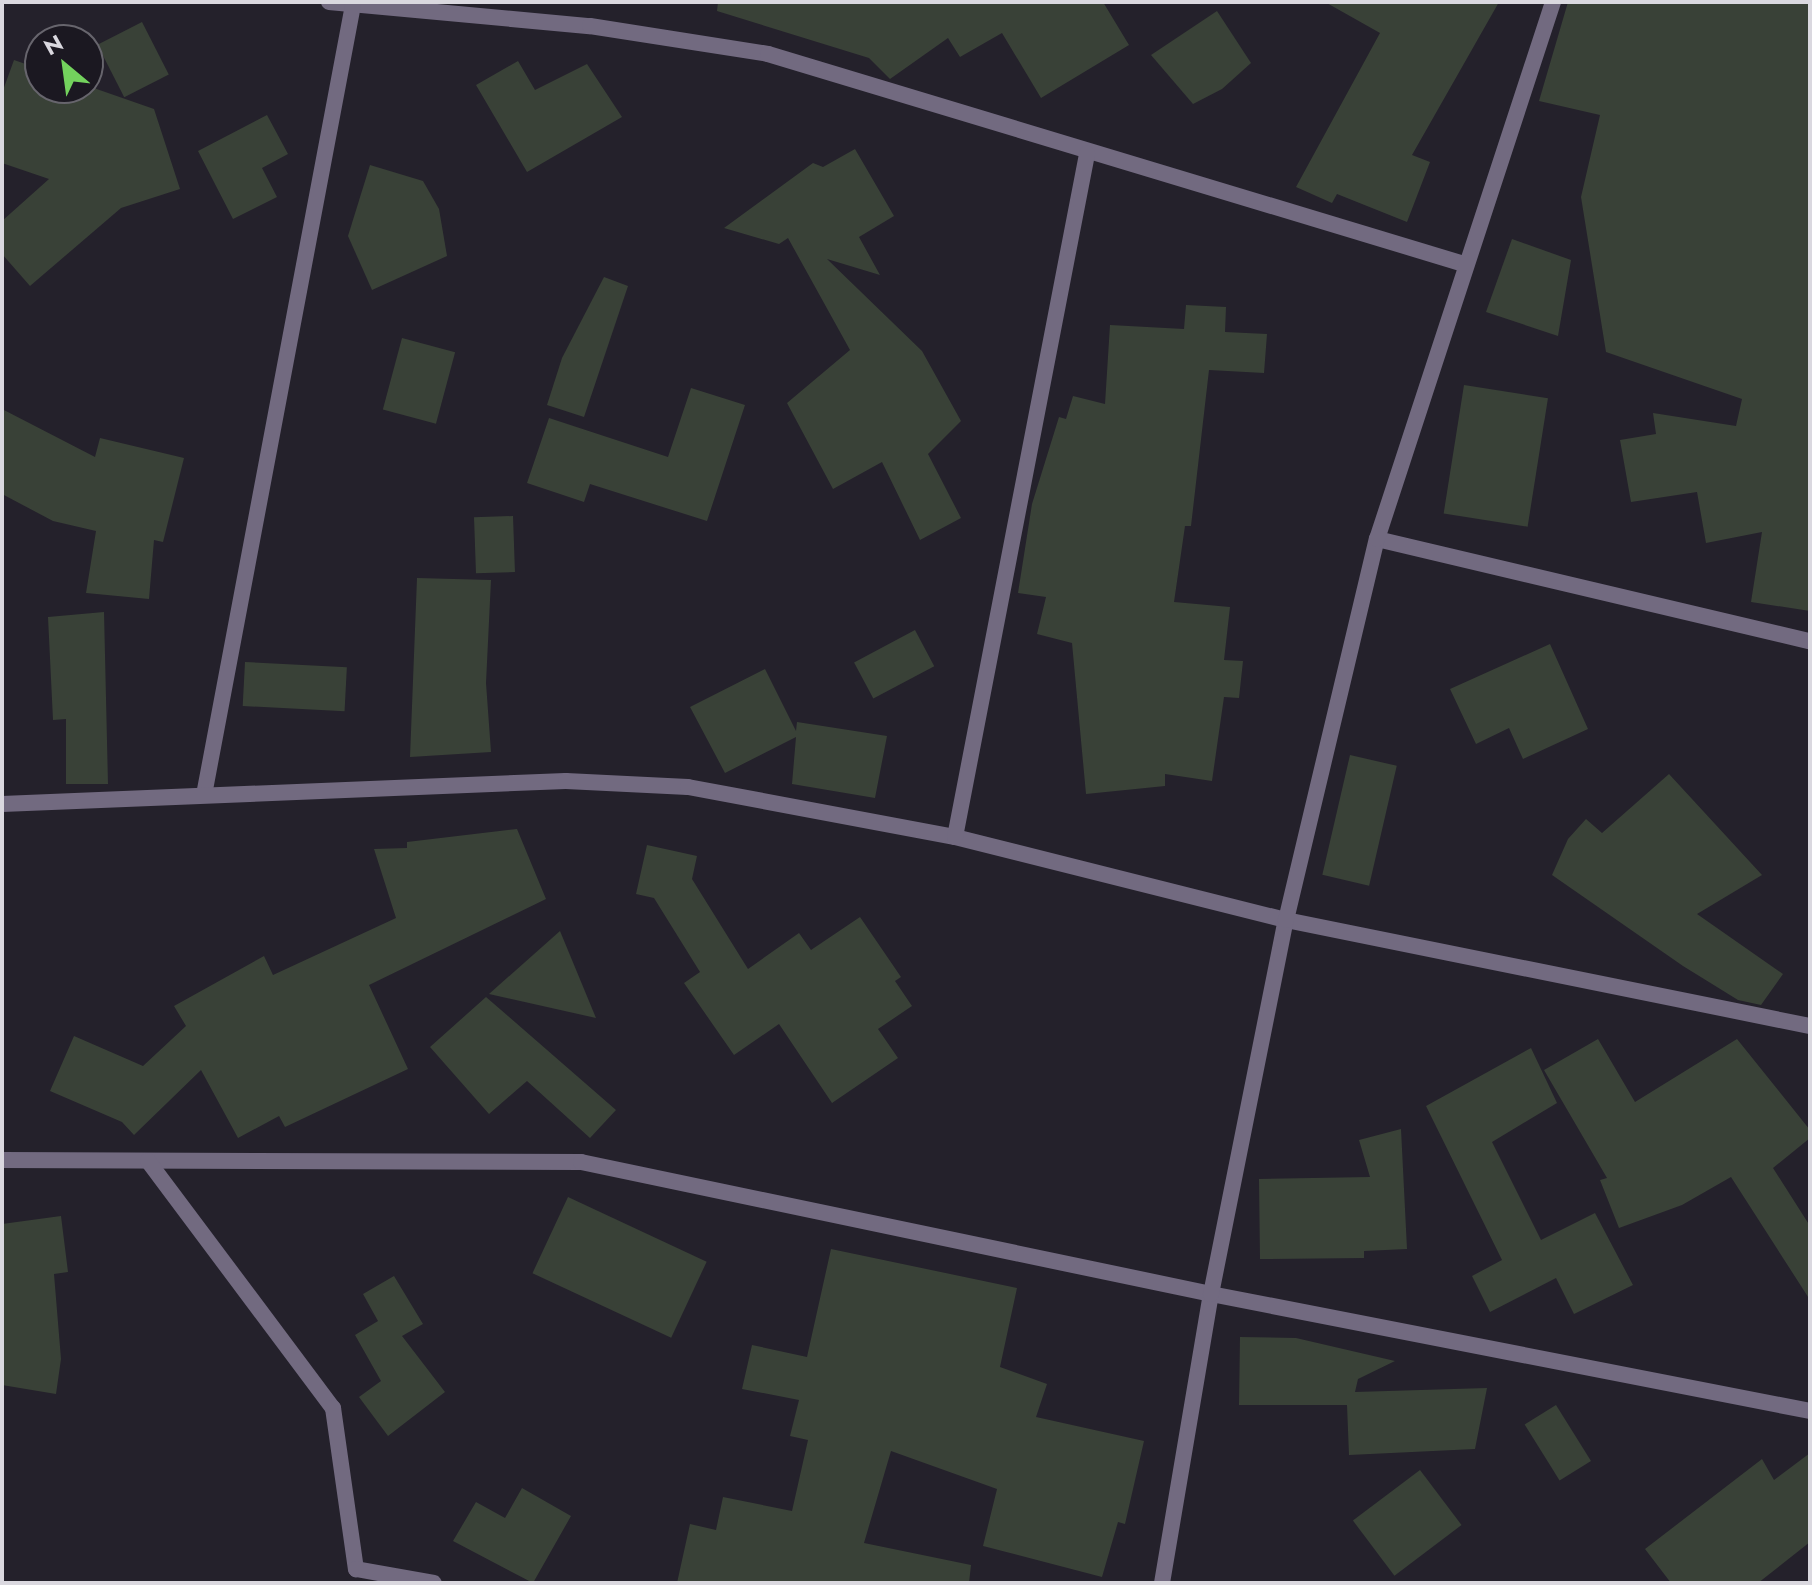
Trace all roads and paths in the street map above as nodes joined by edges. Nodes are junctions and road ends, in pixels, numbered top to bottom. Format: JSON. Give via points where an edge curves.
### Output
{"nodes":[{"id":1,"x":329,"y":2,"type":"edge"},
{"id":2,"x":1553,"y":2,"type":"edge"},
{"id":3,"x":353,"y":5,"type":"junction"},
{"id":4,"x":1087,"y":154,"type":"junction"},
{"id":5,"x":1464,"y":264,"type":"junction"},
{"id":6,"x":1377,"y":539,"type":"junction"},
{"id":7,"x":1810,"y":641,"type":"edge"},
{"id":8,"x":204,"y":795,"type":"junction"},
{"id":9,"x":2,"y":804,"type":"edge"},
{"id":10,"x":955,"y":837,"type":"junction"},
{"id":11,"x":1286,"y":920,"type":"junction"},
{"id":12,"x":1810,"y":1026,"type":"edge"},
{"id":13,"x":2,"y":1160,"type":"edge"},
{"id":14,"x":148,"y":1161,"type":"junction"},
{"id":15,"x":1211,"y":1294,"type":"junction"},
{"id":16,"x":1810,"y":1411,"type":"edge"},
{"id":17,"x":434,"y":1583,"type":"edge"},
{"id":18,"x":1162,"y":1583,"type":"edge"}],
"edges":[{"from":1,"to":3,"type":"street"},
{"from":2,"to":5,"type":"street"},
{"from":3,"to":4,"type":"street","via":[[590,26],[768,54]]},
{"from":3,"to":8,"type":"street"},
{"from":4,"to":5,"type":"street"},
{"from":4,"to":10,"type":"street"},
{"from":5,"to":6,"type":"street"},
{"from":6,"to":7,"type":"street"},
{"from":6,"to":11,"type":"street"},
{"from":8,"to":9,"type":"street"},
{"from":8,"to":10,"type":"street","via":[[566,781],[688,787]]},
{"from":10,"to":11,"type":"street"},
{"from":11,"to":12,"type":"street"},
{"from":11,"to":15,"type":"street"},
{"from":13,"to":14,"type":"street"},
{"from":14,"to":15,"type":"street","via":[[581,1162]]},
{"from":14,"to":17,"type":"street","via":[[333,1408],[356,1569]]},
{"from":15,"to":16,"type":"street"},
{"from":15,"to":18,"type":"street"}]}
